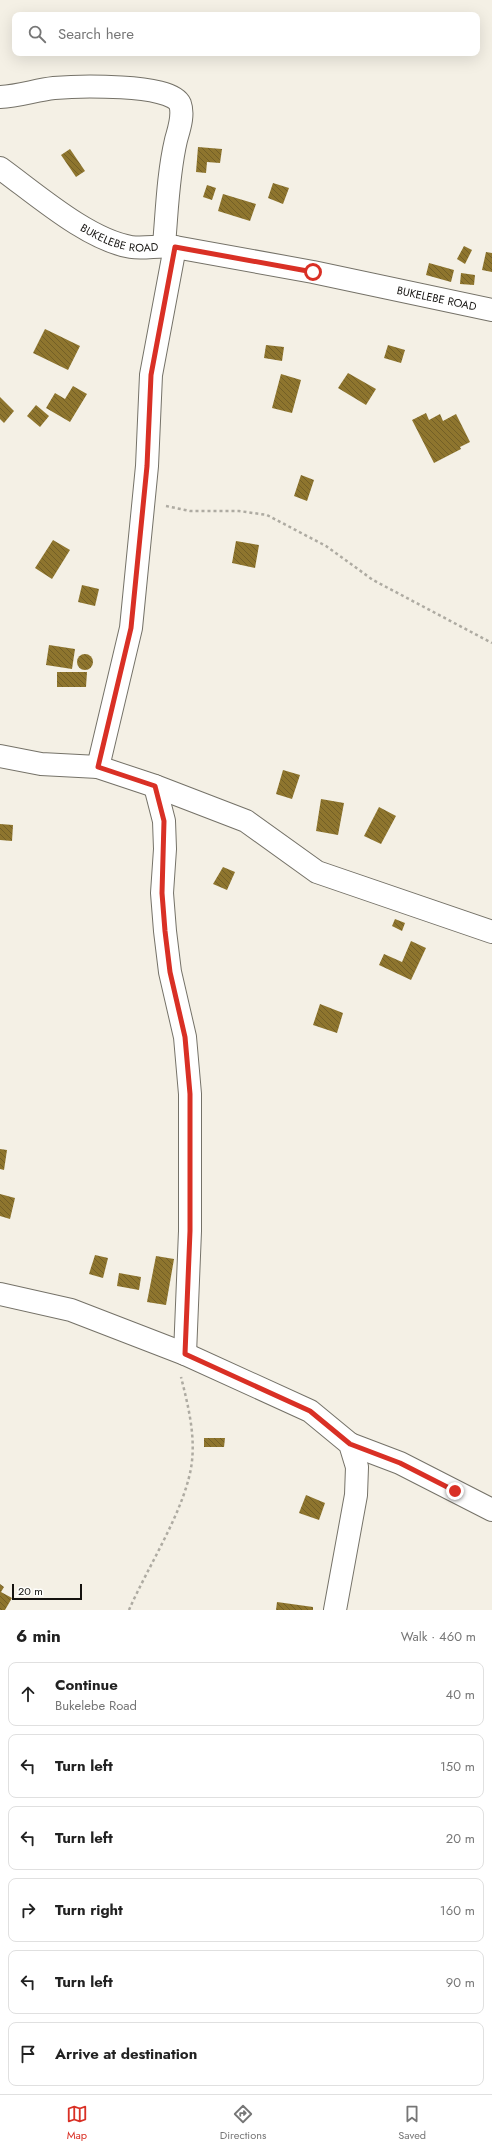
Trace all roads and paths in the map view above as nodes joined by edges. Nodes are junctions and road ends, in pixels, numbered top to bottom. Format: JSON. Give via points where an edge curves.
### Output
{"nodes":[{"id":1,"x":0,"y":97,"type":"edge"},
{"id":2,"x":0,"y":168,"type":"edge"},
{"id":3,"x":169,"y":246,"type":"junction"},
{"id":4,"x":492,"y":310,"type":"edge"},
{"id":5,"x":144,"y":501,"type":"junction"},
{"id":6,"x":492,"y":643,"type":"edge"},
{"id":7,"x":0,"y":756,"type":"edge"},
{"id":8,"x":98,"y":767,"type":"junction"},
{"id":9,"x":155,"y":786,"type":"junction"},
{"id":10,"x":492,"y":932,"type":"edge"},
{"id":11,"x":0,"y":1294,"type":"edge"},
{"id":12,"x":180,"y":1352,"type":"junction"},
{"id":13,"x":350,"y":1444,"type":"junction"},
{"id":14,"x":492,"y":1510,"type":"edge"},
{"id":15,"x":129,"y":1610,"type":"edge"},
{"id":16,"x":335,"y":1610,"type":"edge"}],
"edges":[{"from":1,"to":3,"type":"street","via":[[53,88],[117,86],[163,93],[177,100],[182,117],[175,145]]},
{"from":2,"to":3,"type":"street","name":"BUKELEBE ROAD","via":[[58,211],[108,241],[133,247]]},
{"from":3,"to":4,"type":"street","name":"BUKELEBE ROAD","via":[[313,272]]},
{"from":3,"to":5,"type":"street","via":[[151,375]]},
{"from":5,"to":6,"type":"path","via":[[190,511],[239,511],[267,515],[326,546],[373,580]]},
{"from":5,"to":8,"type":"street","via":[[131,628]]},
{"from":7,"to":8,"type":"street","via":[[41,764]]},
{"from":8,"to":9,"type":"street"},
{"from":9,"to":10,"type":"street","via":[[246,821],[317,872]]},
{"from":9,"to":12,"type":"street","via":[[164,821],[162,893],[165,931],[170,972],[185,1037],[190,1094],[190,1231]]},
{"from":11,"to":12,"type":"street","via":[[71,1310]]},
{"from":12,"to":13,"type":"street","via":[[310,1411]]},
{"from":12,"to":15,"type":"path","via":[[192,1423],[192,1462],[182,1499]]},
{"from":13,"to":14,"type":"street","via":[[400,1463]]},
{"from":13,"to":16,"type":"street","via":[[357,1467],[356,1495]]}]}
